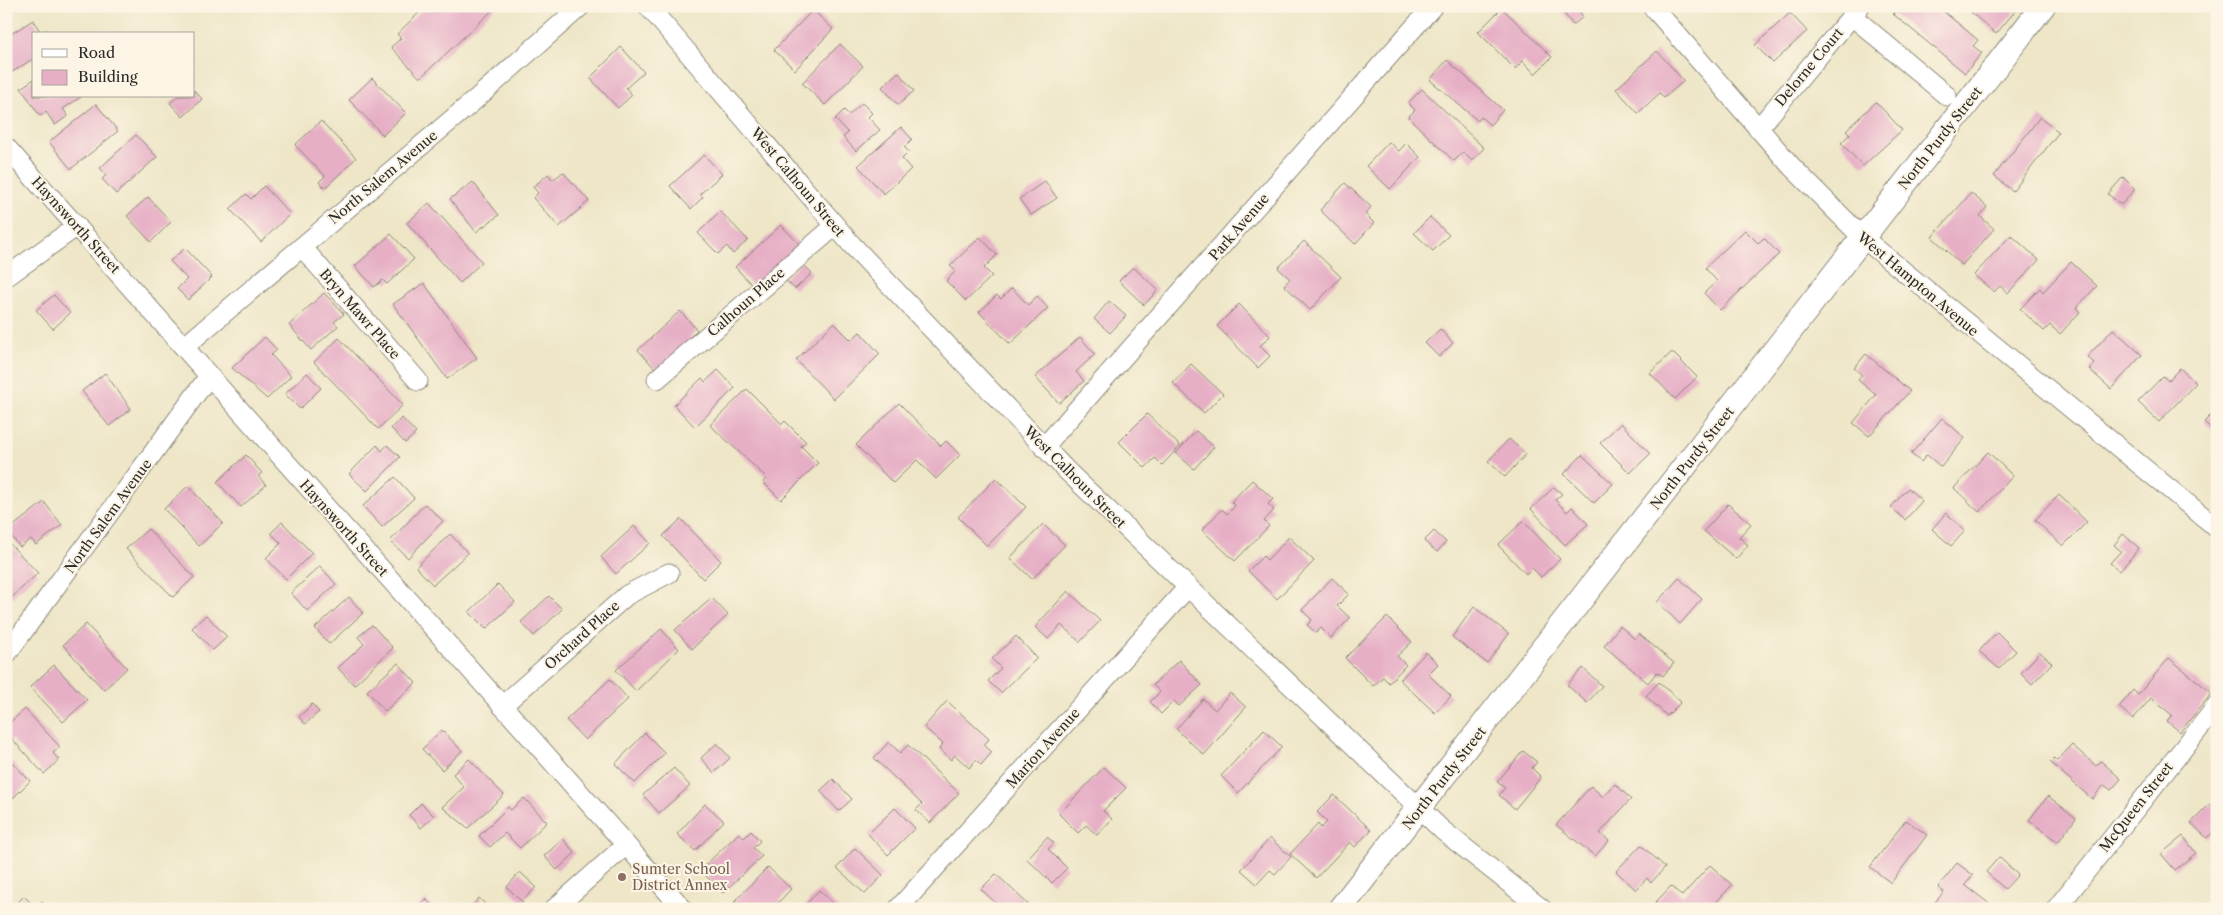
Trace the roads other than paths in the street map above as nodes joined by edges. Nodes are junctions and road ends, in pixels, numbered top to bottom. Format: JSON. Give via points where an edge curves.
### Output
{"nodes":[{"id":1,"x":581,"y":6,"type":"edge"},
{"id":2,"x":648,"y":6,"type":"edge"},
{"id":3,"x":1433,"y":6,"type":"edge"},
{"id":4,"x":1652,"y":6,"type":"edge"},
{"id":5,"x":2043,"y":6,"type":"edge"},
{"id":6,"x":1856,"y":11,"type":"edge"},
{"id":7,"x":1947,"y":96,"type":"dead end"},
{"id":8,"x":1758,"y":128,"type":"junction"},
{"id":9,"x":6,"y":147,"type":"edge"},
{"id":10,"x":77,"y":226,"type":"junction"},
{"id":11,"x":835,"y":226,"type":"junction"},
{"id":12,"x":1863,"y":238,"type":"junction"},
{"id":13,"x":302,"y":247,"type":"junction"},
{"id":14,"x":6,"y":277,"type":"edge"},
{"id":15,"x":184,"y":347,"type":"junction"},
{"id":16,"x":209,"y":376,"type":"junction"},
{"id":17,"x":657,"y":379,"type":"dead end"},
{"id":18,"x":418,"y":382,"type":"dead end"},
{"id":19,"x":1044,"y":447,"type":"junction"},
{"id":20,"x":2217,"y":528,"type":"edge"},
{"id":21,"x":669,"y":573,"type":"dead end"},
{"id":22,"x":1188,"y":587,"type":"junction"},
{"id":23,"x":6,"y":656,"type":"edge"},
{"id":24,"x":502,"y":706,"type":"junction"},
{"id":25,"x":2217,"y":706,"type":"edge"},
{"id":26,"x":1421,"y":808,"type":"junction"},
{"id":27,"x":626,"y":845,"type":"junction"},
{"id":28,"x":554,"y":909,"type":"edge"},
{"id":29,"x":683,"y":909,"type":"edge"},
{"id":30,"x":898,"y":909,"type":"edge"},
{"id":31,"x":1340,"y":909,"type":"edge"},
{"id":32,"x":1542,"y":909,"type":"edge"},
{"id":33,"x":2056,"y":909,"type":"edge"}],
"edges":[{"from":1,"to":13,"type":"street","name":"North Salem Avenue"},
{"from":2,"to":11,"type":"street","name":"West Calhoun Street"},
{"from":3,"to":19,"type":"street","name":"Park Avenue"},
{"from":4,"to":8,"type":"street","name":"West Hampton Avenue"},
{"from":5,"to":12,"type":"street","name":"North Purdy Street"},
{"from":6,"to":7,"type":"street"},
{"from":6,"to":8,"type":"street","name":"Delorne Court"},
{"from":8,"to":12,"type":"street","name":"West Hampton Avenue"},
{"from":9,"to":10,"type":"street","name":"Haynsworth Street"},
{"from":10,"to":14,"type":"street"},
{"from":10,"to":15,"type":"street","name":"Haynsworth Street"},
{"from":11,"to":17,"type":"street","name":"Calhoun Place"},
{"from":11,"to":19,"type":"street","name":"West Calhoun Street"},
{"from":12,"to":20,"type":"street","name":"West Hampton Avenue"},
{"from":12,"to":26,"type":"street","name":"North Purdy Street"},
{"from":13,"to":15,"type":"street","name":"North Salem Avenue"},
{"from":13,"to":18,"type":"street","name":"Bryn Mawr Place"},
{"from":15,"to":16,"type":"street","name":"Haynsworth Street"},
{"from":16,"to":23,"type":"street","name":"North Salem Avenue"},
{"from":16,"to":24,"type":"street","name":"Haynsworth Street"},
{"from":19,"to":22,"type":"street","name":"West Calhoun Street"},
{"from":21,"to":24,"type":"street","name":"Orchard Place","via":[[627,595]]},
{"from":22,"to":26,"type":"street","name":"West Calhoun Street"},
{"from":22,"to":30,"type":"street","name":"Marion Avenue"},
{"from":24,"to":27,"type":"street","name":"Haynsworth Street"},
{"from":25,"to":33,"type":"street","name":"McQueen Street"},
{"from":26,"to":31,"type":"street","name":"North Purdy Street"},
{"from":26,"to":32,"type":"street","name":"West Calhoun Street","via":[[1442,830]]},
{"from":27,"to":28,"type":"street"},
{"from":27,"to":29,"type":"street","name":"Haynsworth Street"}]}
